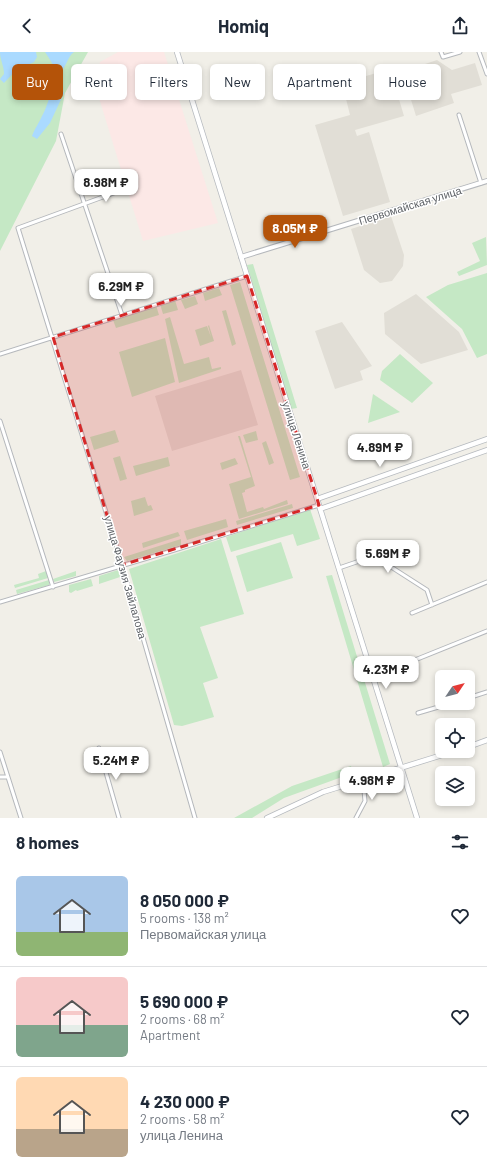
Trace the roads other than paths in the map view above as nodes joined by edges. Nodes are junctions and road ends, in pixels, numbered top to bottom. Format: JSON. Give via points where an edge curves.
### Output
{"nodes":[{"id":1,"x":178,"y":52,"type":"edge"},
{"id":2,"x":441,"y":52,"type":"edge"},
{"id":3,"x":460,"y":52,"type":"edge"},
{"id":4,"x":480,"y":52,"type":"edge"},
{"id":5,"x":487,"y":74,"type":"edge"},
{"id":6,"x":459,"y":115,"type":"dead end"},
{"id":7,"x":61,"y":134,"type":"dead end"},
{"id":8,"x":487,"y":181,"type":"edge"},
{"id":9,"x":481,"y":183,"type":"junction"},
{"id":10,"x":122,"y":190,"type":"dead end"},
{"id":11,"x":84,"y":203,"type":"junction"},
{"id":12,"x":242,"y":258,"type":"junction"},
{"id":13,"x":247,"y":276,"type":"junction"},
{"id":14,"x":122,"y":315,"type":"junction"},
{"id":15,"x":53,"y":337,"type":"junction"},
{"id":16,"x":0,"y":354,"type":"edge"},
{"id":17,"x":0,"y":421,"type":"edge"},
{"id":18,"x":487,"y":438,"type":"edge"},
{"id":19,"x":487,"y":450,"type":"edge"},
{"id":20,"x":449,"y":452,"type":"junction"},
{"id":21,"x":453,"y":462,"type":"junction"},
{"id":22,"x":352,"y":488,"type":"junction"},
{"id":23,"x":355,"y":497,"type":"junction"},
{"id":24,"x":317,"y":500,"type":"junction"},
{"id":25,"x":320,"y":507,"type":"junction"},
{"id":26,"x":122,"y":565,"type":"junction"},
{"id":27,"x":339,"y":568,"type":"junction"},
{"id":28,"x":487,"y":582,"type":"edge"},
{"id":29,"x":53,"y":586,"type":"junction"},
{"id":30,"x":0,"y":602,"type":"edge"},
{"id":31,"x":432,"y":605,"type":"junction"},
{"id":32,"x":412,"y":613,"type":"dead end"},
{"id":33,"x":487,"y":632,"type":"edge"},
{"id":34,"x":395,"y":668,"type":"dead end"},
{"id":35,"x":487,"y":692,"type":"edge"},
{"id":36,"x":475,"y":696,"type":"edge"},
{"id":37,"x":435,"y":708,"type":"edge"},
{"id":38,"x":418,"y":712,"type":"dead end"},
{"id":39,"x":487,"y":740,"type":"edge"},
{"id":40,"x":475,"y":744,"type":"edge"},
{"id":41,"x":99,"y":748,"type":"dead end"},
{"id":42,"x":0,"y":752,"type":"edge"},
{"id":43,"x":435,"y":758,"type":"edge"},
{"id":44,"x":401,"y":769,"type":"junction"},
{"id":45,"x":0,"y":777,"type":"edge"},
{"id":46,"x":8,"y":777,"type":"junction"},
{"id":47,"x":363,"y":780,"type":"junction"},
{"id":48,"x":20,"y":818,"type":"edge"},
{"id":49,"x":119,"y":818,"type":"edge"},
{"id":50,"x":195,"y":818,"type":"edge"},
{"id":51,"x":267,"y":818,"type":"edge"},
{"id":52,"x":356,"y":818,"type":"edge"},
{"id":53,"x":417,"y":818,"type":"edge"}],
"edges":[{"from":1,"to":12,"type":"main road","name":"улица Ленина"},
{"from":2,"to":3,"type":"street","via":[[443,57]]},
{"from":4,"to":5,"type":"street"},
{"from":6,"to":9,"type":"street"},
{"from":7,"to":11,"type":"street"},
{"from":8,"to":9,"type":"street","name":"Первомайская улица"},
{"from":9,"to":12,"type":"street","name":"Первомайская улица"},
{"from":10,"to":11,"type":"street"},
{"from":11,"to":14,"type":"street"},
{"from":11,"to":15,"type":"street","name":"улица Фаузия Зайлалова","via":[[18,228]]},
{"from":12,"to":13,"type":"main road","name":"улица Ленина"},
{"from":13,"to":14,"type":"street"},
{"from":13,"to":24,"type":"main road","name":"улица Ленина"},
{"from":14,"to":15,"type":"street"},
{"from":15,"to":16,"type":"street"},
{"from":15,"to":26,"type":"street","name":"улица Фаузия Зайлалова"},
{"from":17,"to":29,"type":"street"},
{"from":18,"to":20,"type":"main road"},
{"from":19,"to":21,"type":"main road"},
{"from":20,"to":21,"type":"main road"},
{"from":20,"to":22,"type":"main road"},
{"from":21,"to":23,"type":"main road"},
{"from":22,"to":23,"type":"main road"},
{"from":22,"to":24,"type":"main road"},
{"from":23,"to":25,"type":"main road"},
{"from":24,"to":25,"type":"main road","name":"улица Ленина"},
{"from":25,"to":26,"type":"street"},
{"from":25,"to":27,"type":"main road","name":"улица Ленина"},
{"from":26,"to":29,"type":"street"},
{"from":26,"to":50,"type":"street","name":"улица Фаузия Зайлалова"},
{"from":27,"to":31,"type":"street","via":[[374,556],[427,590]]},
{"from":27,"to":44,"type":"main road","name":"улица Ленина"},
{"from":28,"to":31,"type":"street"},
{"from":29,"to":30,"type":"street"},
{"from":31,"to":32,"type":"street"},
{"from":33,"to":34,"type":"street"},
{"from":35,"to":36,"type":"street"},
{"from":37,"to":38,"type":"street"},
{"from":39,"to":40,"type":"main road"},
{"from":41,"to":49,"type":"street"},
{"from":42,"to":46,"type":"street"},
{"from":43,"to":44,"type":"main road"},
{"from":44,"to":47,"type":"main road"},
{"from":44,"to":53,"type":"main road","name":"улица Ленина"},
{"from":45,"to":46,"type":"street"},
{"from":46,"to":48,"type":"street"},
{"from":47,"to":51,"type":"main road","via":[[312,796]]},
{"from":47,"to":52,"type":"street","via":[[365,801]]}]}
